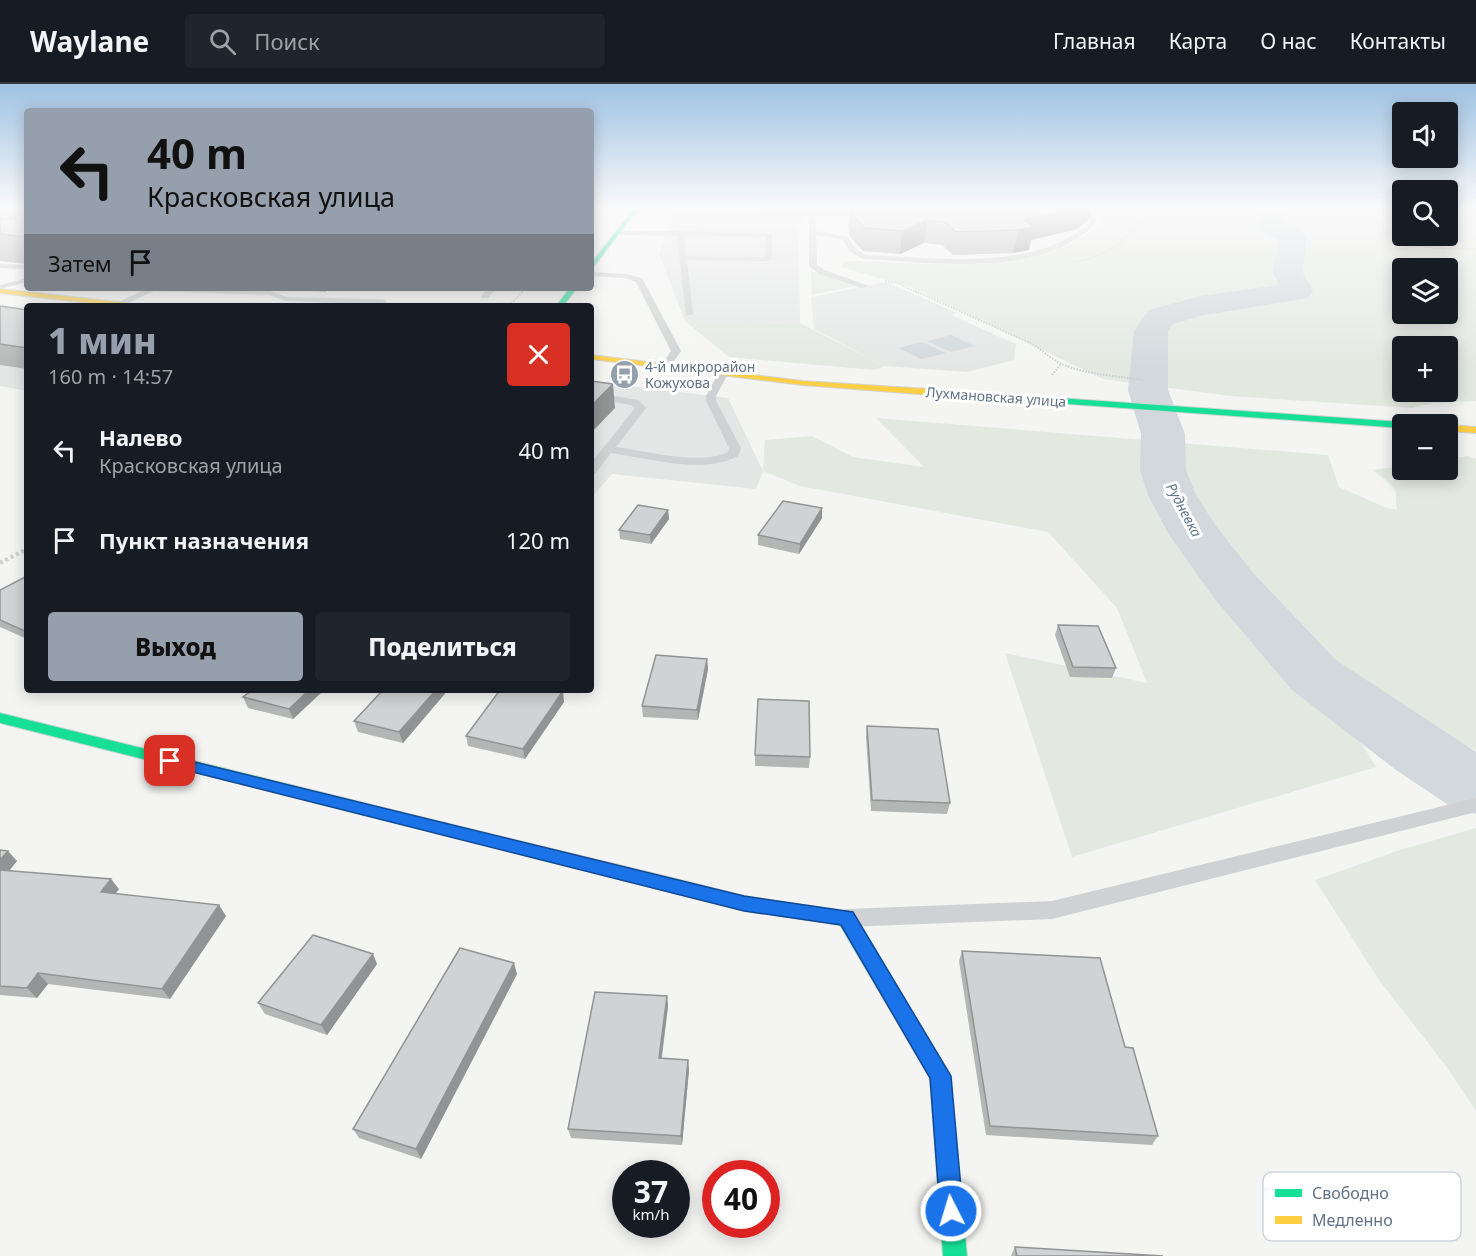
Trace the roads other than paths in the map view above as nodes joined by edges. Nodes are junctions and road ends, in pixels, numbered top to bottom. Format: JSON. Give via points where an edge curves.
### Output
{"nodes":[{"id":1,"x":684,"y":263,"type":"edge"},
{"id":2,"x":813,"y":263,"type":"edge"},
{"id":3,"x":0,"y":266,"type":"edge"},
{"id":4,"x":24,"y":267,"type":"edge"},
{"id":5,"x":594,"y":273,"type":"edge"},
{"id":6,"x":24,"y":280,"type":"edge"},
{"id":7,"x":865,"y":286,"type":"dead end"},
{"id":8,"x":1,"y":290,"type":"edge"},
{"id":9,"x":149,"y":291,"type":"edge"},
{"id":10,"x":212,"y":291,"type":"edge"},
{"id":11,"x":490,"y":291,"type":"edge"},
{"id":12,"x":572,"y":291,"type":"edge"},
{"id":13,"x":485,"y":296,"type":"dead end"},
{"id":14,"x":383,"y":302,"type":"dead end"},
{"id":15,"x":110,"y":303,"type":"edge"},
{"id":16,"x":120,"y":303,"type":"edge"},
{"id":17,"x":562,"y":303,"type":"edge"},
{"id":18,"x":689,"y":314,"type":"dead end"},
{"id":19,"x":594,"y":357,"type":"edge"},
{"id":20,"x":666,"y":366,"type":"junction"},
{"id":21,"x":723,"y":374,"type":"junction"},
{"id":22,"x":594,"y":396,"type":"edge"},
{"id":23,"x":1392,"y":424,"type":"edge"},
{"id":24,"x":1458,"y":429,"type":"edge"},
{"id":25,"x":1476,"y":430,"type":"edge"},
{"id":26,"x":609,"y":449,"type":"junction"},
{"id":27,"x":594,"y":467,"type":"edge"},
{"id":28,"x":0,"y":718,"type":"edge"},
{"id":29,"x":1476,"y":805,"type":"edge"},
{"id":30,"x":846,"y":918,"type":"junction"},
{"id":31,"x":955,"y":1256,"type":"edge"}],
"edges":[{"from":1,"to":18,"type":"lane"},
{"from":2,"to":7,"type":"lane","via":[[822,272]]},
{"from":3,"to":4,"type":"lane"},
{"from":5,"to":20,"type":"lane","via":[[639,280],[676,351]]},
{"from":6,"to":8,"type":"lane"},
{"from":8,"to":15,"type":"street"},
{"from":9,"to":16,"type":"lane"},
{"from":10,"to":14,"type":"lane","via":[[270,293],[286,299]]},
{"from":11,"to":13,"type":"lane"},
{"from":12,"to":17,"type":"street"},
{"from":19,"to":20,"type":"street","name":"Лухмановская улица"},
{"from":20,"to":21,"type":"street","name":"Лухмановская улица"},
{"from":21,"to":23,"type":"street","name":"Лухмановская улица","via":[[851,387]]},
{"from":21,"to":26,"type":"lane","via":[[711,401],[735,448],[730,458],[712,462]]},
{"from":22,"to":26,"type":"lane","via":[[634,402],[642,408]]},
{"from":24,"to":25,"type":"street"},
{"from":26,"to":27,"type":"lane"},
{"from":28,"to":30,"type":"street","via":[[744,903]]},
{"from":29,"to":30,"type":"lane","via":[[1052,910]]},
{"from":30,"to":31,"type":"street","via":[[940,1076]]}]}
